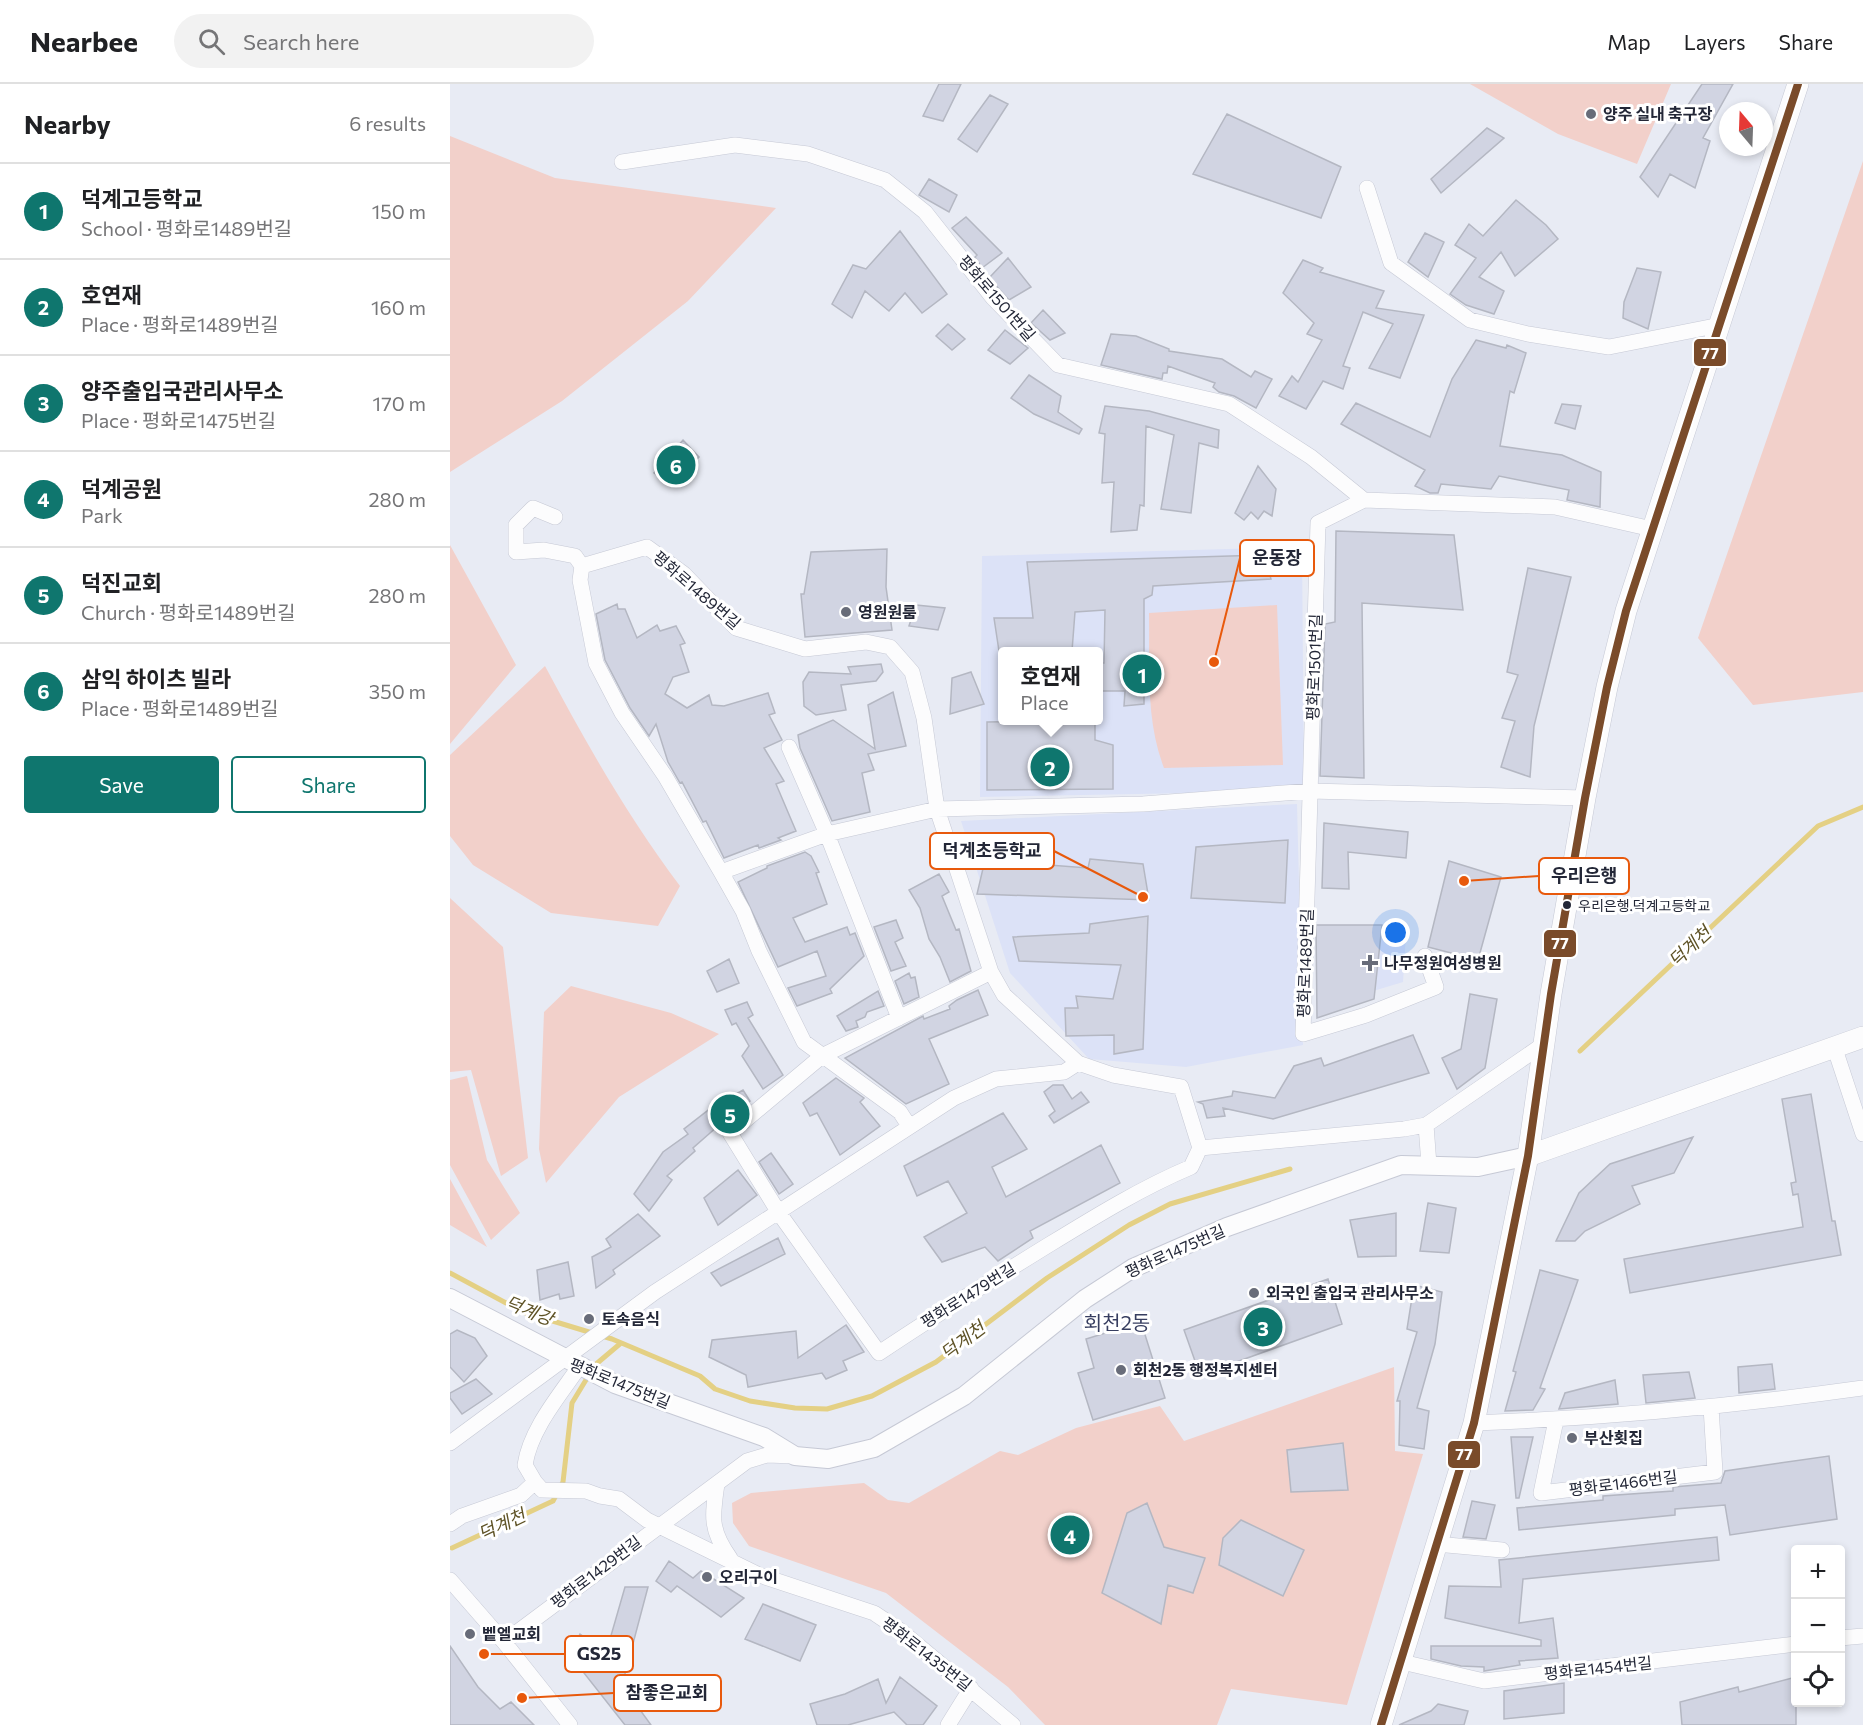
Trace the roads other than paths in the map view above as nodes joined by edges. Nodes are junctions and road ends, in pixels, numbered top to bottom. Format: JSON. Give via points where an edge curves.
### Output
{"nodes":[{"id":1,"x":1798,"y":84,"type":"edge"},
{"id":2,"x":622,"y":162,"type":"dead end"},
{"id":3,"x":1367,"y":188,"type":"dead end"},
{"id":4,"x":1720,"y":325,"type":"junction"},
{"id":5,"x":1364,"y":500,"type":"junction"},
{"id":6,"x":555,"y":517,"type":"dead end"},
{"id":7,"x":1652,"y":529,"type":"junction"},
{"id":8,"x":582,"y":566,"type":"junction"},
{"id":9,"x":789,"y":747,"type":"dead end"},
{"id":10,"x":1310,"y":791,"type":"junction"},
{"id":11,"x":1585,"y":798,"type":"junction"},
{"id":12,"x":937,"y":809,"type":"junction"},
{"id":13,"x":827,"y":834,"type":"junction"},
{"id":14,"x":721,"y":872,"type":"junction"},
{"id":15,"x":1425,"y":956,"type":"dead end"},
{"id":16,"x":991,"y":972,"type":"junction"},
{"id":17,"x":899,"y":1018,"type":"junction"},
{"id":18,"x":1863,"y":1037,"type":"edge"},
{"id":19,"x":1544,"y":1044,"type":"junction"},
{"id":20,"x":1834,"y":1046,"type":"junction"},
{"id":21,"x":822,"y":1056,"type":"junction"},
{"id":22,"x":1078,"y":1063,"type":"junction"},
{"id":23,"x":1426,"y":1125,"type":"junction"},
{"id":24,"x":909,"y":1126,"type":"junction"},
{"id":25,"x":1863,"y":1134,"type":"edge"},
{"id":26,"x":1200,"y":1148,"type":"junction"},
{"id":27,"x":1528,"y":1156,"type":"junction"},
{"id":28,"x":1429,"y":1165,"type":"junction"},
{"id":29,"x":779,"y":1213,"type":"junction"},
{"id":30,"x":450,"y":1298,"type":"edge"},
{"id":31,"x":561,"y":1359,"type":"junction"},
{"id":32,"x":580,"y":1368,"type":"junction"},
{"id":33,"x":1863,"y":1388,"type":"edge"},
{"id":34,"x":1711,"y":1407,"type":"junction"},
{"id":35,"x":1556,"y":1420,"type":"junction"},
{"id":36,"x":1474,"y":1423,"type":"junction"},
{"id":37,"x":450,"y":1443,"type":"edge"},
{"id":38,"x":795,"y":1456,"type":"junction"},
{"id":39,"x":717,"y":1484,"type":"junction"},
{"id":40,"x":541,"y":1486,"type":"junction"},
{"id":41,"x":450,"y":1524,"type":"edge"},
{"id":42,"x":659,"y":1524,"type":"junction"},
{"id":43,"x":1436,"y":1544,"type":"junction"},
{"id":44,"x":1502,"y":1550,"type":"dead end"},
{"id":45,"x":732,"y":1561,"type":"junction"},
{"id":46,"x":450,"y":1580,"type":"edge"},
{"id":47,"x":1863,"y":1636,"type":"edge"},
{"id":48,"x":1845,"y":1638,"type":"edge"},
{"id":49,"x":504,"y":1642,"type":"junction"},
{"id":50,"x":1791,"y":1645,"type":"edge"},
{"id":51,"x":1402,"y":1662,"type":"junction"},
{"id":52,"x":970,"y":1688,"type":"junction"},
{"id":53,"x":570,"y":1725,"type":"edge"},
{"id":54,"x":948,"y":1725,"type":"edge"},
{"id":55,"x":1013,"y":1725,"type":"edge"},
{"id":56,"x":1381,"y":1725,"type":"edge"}],
"edges":[{"from":1,"to":4,"type":"main road"},
{"from":2,"to":5,"type":"street","name":"평화로1501번길","via":[[735,145],[808,154],[885,180],[925,212],[993,298],[1058,365],[1229,404],[1311,457]]},
{"from":3,"to":4,"type":"street","via":[[1391,263],[1470,320],[1610,347]]},
{"from":4,"to":7,"type":"main road"},
{"from":5,"to":7,"type":"street","name":"평화로1501번길","via":[[1555,507]]},
{"from":5,"to":10,"type":"street","name":"평화로1501번길","via":[[1318,523]]},
{"from":6,"to":8,"type":"street","via":[[533,508],[516,525],[516,552],[544,550],[575,556]]},
{"from":7,"to":11,"type":"main road","via":[[1613,666]]},
{"from":8,"to":12,"type":"street","name":"평화로1489번길","via":[[647,547],[684,574],[736,628],[805,650],[866,642],[891,646],[912,672],[924,718]]},
{"from":8,"to":14,"type":"street","via":[[580,580],[596,663],[622,713],[665,776]]},
{"from":9,"to":13,"type":"street"},
{"from":10,"to":11,"type":"street"},
{"from":10,"to":12,"type":"street","via":[[1143,804]]},
{"from":10,"to":15,"type":"street","name":"평화로1489번길","via":[[1304,1034],[1436,987]]},
{"from":11,"to":19,"type":"main road"},
{"from":12,"to":13,"type":"street"},
{"from":12,"to":16,"type":"street","name":"평화로1489번길"},
{"from":13,"to":14,"type":"street"},
{"from":13,"to":17,"type":"street"},
{"from":14,"to":21,"type":"street","via":[[804,1042]]},
{"from":16,"to":17,"type":"street"},
{"from":16,"to":22,"type":"street","via":[[1004,995]]},
{"from":17,"to":21,"type":"street"},
{"from":18,"to":20,"type":"main road"},
{"from":19,"to":23,"type":"street"},
{"from":19,"to":27,"type":"main road"},
{"from":20,"to":25,"type":"street"},
{"from":20,"to":27,"type":"main road"},
{"from":21,"to":24,"type":"street","via":[[900,1112]]},
{"from":21,"to":29,"type":"street","via":[[730,1133]]},
{"from":22,"to":24,"type":"street","via":[[1064,1072],[996,1079],[954,1098]]},
{"from":22,"to":26,"type":"street","via":[[1113,1075],[1181,1087]]},
{"from":23,"to":26,"type":"street"},
{"from":23,"to":28,"type":"street"},
{"from":24,"to":29,"type":"street"},
{"from":26,"to":29,"type":"street","name":"평화로1479번길","via":[[1191,1167],[1159,1180],[1074,1229],[879,1353]]},
{"from":27,"to":28,"type":"street","name":"평화로1475번길","via":[[1478,1167]]},
{"from":27,"to":36,"type":"main road"},
{"from":28,"to":38,"type":"street","name":"평화로1475번길","via":[[1401,1165],[1348,1183],[1227,1227],[1133,1268],[1077,1305],[964,1396],[894,1437],[874,1448],[828,1459]]},
{"from":29,"to":31,"type":"street"},
{"from":30,"to":31,"type":"street","name":"평화로1475번길"},
{"from":31,"to":32,"type":"street","name":"평화로1475번길"},
{"from":31,"to":37,"type":"street"},
{"from":32,"to":38,"type":"street","name":"평화로1475번길","via":[[764,1437]]},
{"from":32,"to":40,"type":"street","via":[[546,1416],[526,1454],[525,1465]]},
{"from":33,"to":34,"type":"street"},
{"from":34,"to":35,"type":"street"},
{"from":34,"to":35,"type":"street","name":"평화로1466번길","via":[[1715,1472],[1541,1493]]},
{"from":35,"to":36,"type":"street"},
{"from":36,"to":43,"type":"main road"},
{"from":38,"to":39,"type":"street","name":"평화로1475번길","via":[[767,1455],[747,1461]]},
{"from":39,"to":42,"type":"street","name":"평화로1475번길"},
{"from":39,"to":45,"type":"street","via":[[712,1519],[718,1541]]},
{"from":40,"to":41,"type":"street"},
{"from":40,"to":42,"type":"street","name":"평화로1435번길","via":[[619,1499]]},
{"from":42,"to":45,"type":"street","name":"평화로1435번길"},
{"from":42,"to":49,"type":"street","name":"평화로1429번길"},
{"from":43,"to":44,"type":"street"},
{"from":43,"to":51,"type":"main road"},
{"from":45,"to":52,"type":"street","name":"평화로1435번길","via":[[759,1575],[874,1613]]},
{"from":46,"to":49,"type":"street"},
{"from":47,"to":48,"type":"street"},
{"from":49,"to":53,"type":"street"},
{"from":50,"to":51,"type":"street","name":"평화로1454번길","via":[[1484,1681]]},
{"from":51,"to":56,"type":"main road"},
{"from":52,"to":54,"type":"street"},
{"from":52,"to":55,"type":"street","name":"평화로1435번길"}]}
